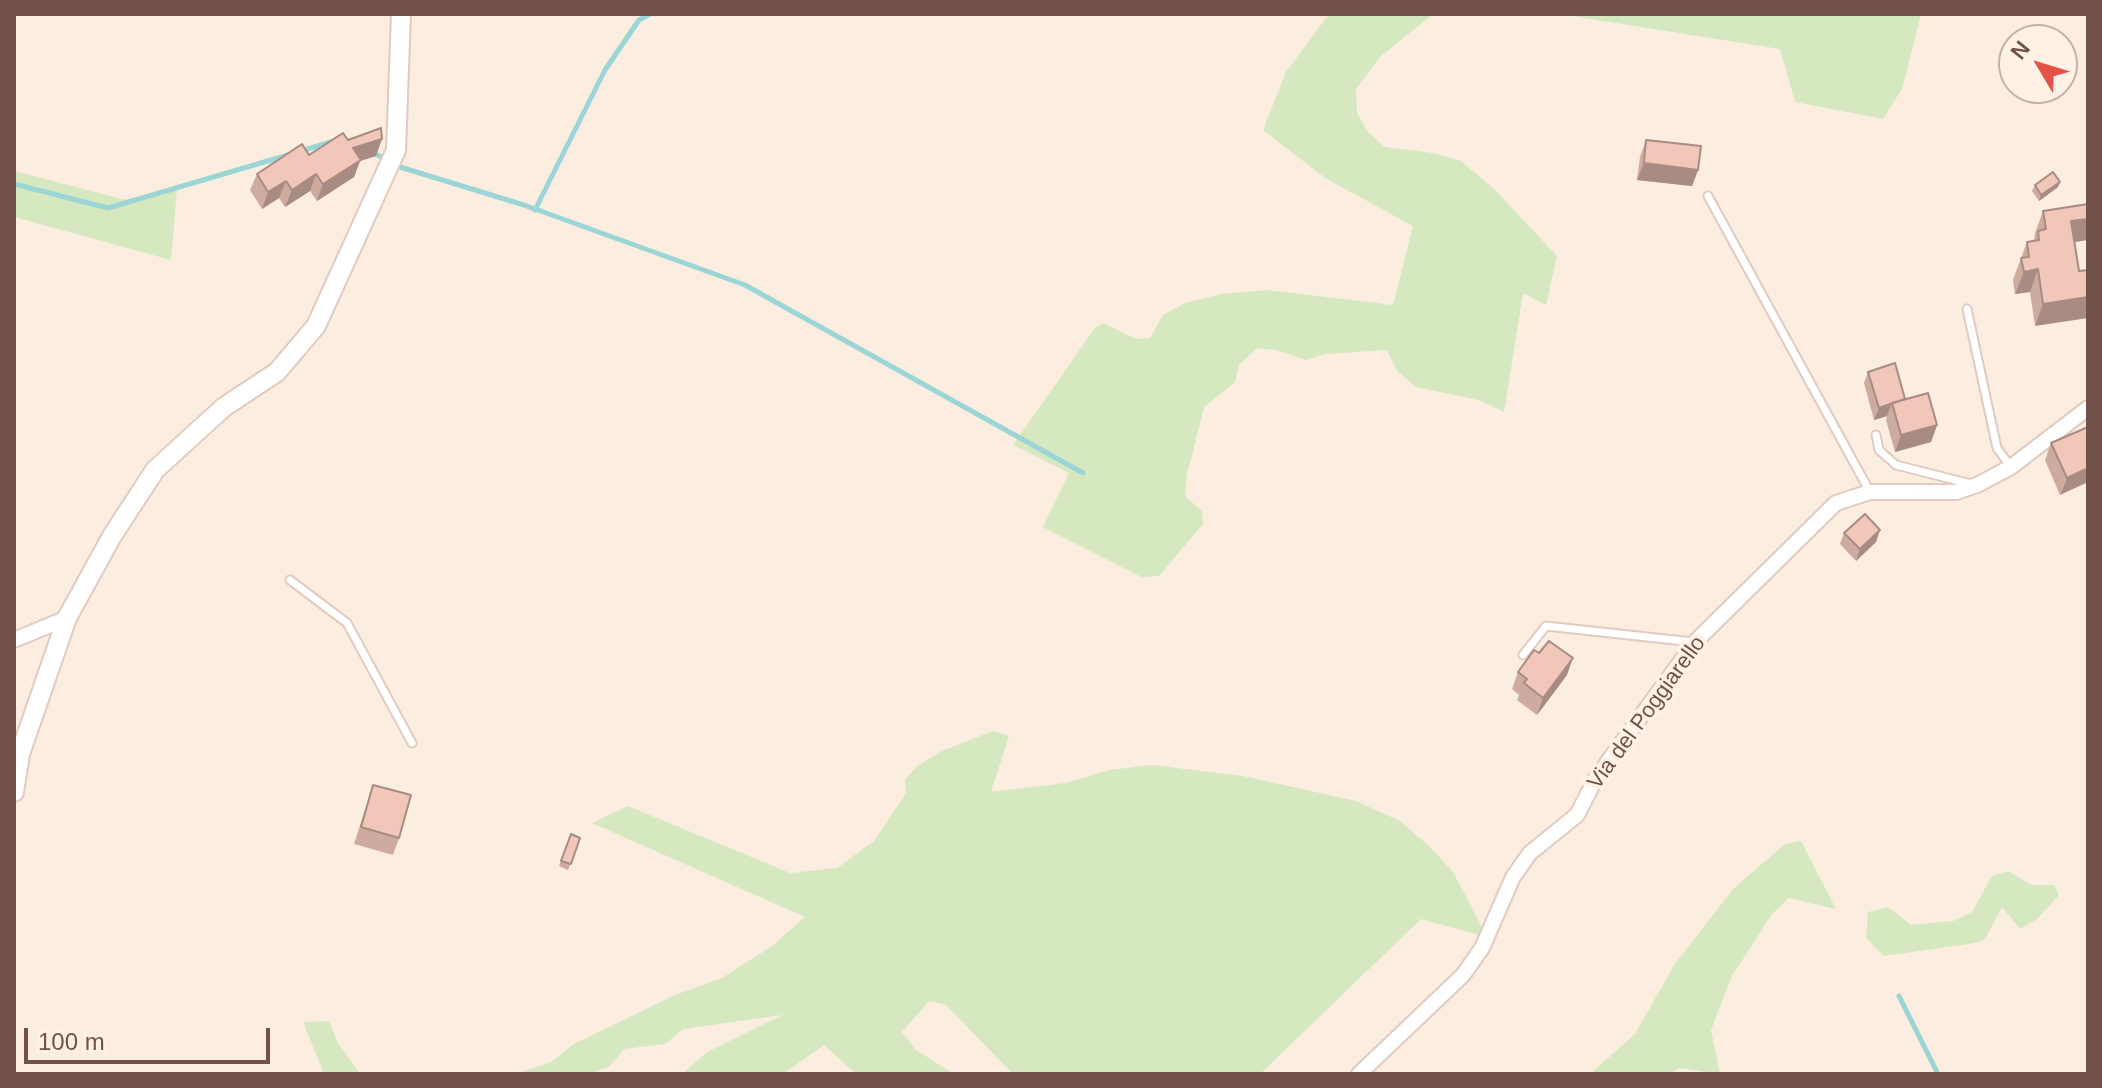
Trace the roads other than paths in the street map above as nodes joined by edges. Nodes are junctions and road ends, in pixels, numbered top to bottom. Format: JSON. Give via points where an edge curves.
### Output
{"nodes":[{"id":1,"x":401,"y":14,"type":"edge"},
{"id":2,"x":1708,"y":196,"type":"dead end"},
{"id":3,"x":1967,"y":309,"type":"dead end"},
{"id":4,"x":2088,"y":408,"type":"edge"},
{"id":5,"x":1876,"y":435,"type":"dead end"},
{"id":6,"x":2011,"y":467,"type":"junction"},
{"id":7,"x":1977,"y":485,"type":"junction"},
{"id":8,"x":1870,"y":492,"type":"junction"},
{"id":9,"x":290,"y":580,"type":"dead end"},
{"id":10,"x":67,"y":618,"type":"junction"},
{"id":11,"x":14,"y":640,"type":"edge"},
{"id":12,"x":1695,"y":642,"type":"junction"},
{"id":13,"x":1523,"y":655,"type":"dead end"},
{"id":14,"x":412,"y":743,"type":"dead end"},
{"id":15,"x":14,"y":792,"type":"edge"},
{"id":16,"x":1359,"y":1074,"type":"edge"}],
"edges":[{"from":1,"to":10,"type":"street","via":[[390,162],[316,326],[277,372],[224,407],[155,470]]},
{"from":2,"to":8,"type":"lane"},
{"from":3,"to":6,"type":"lane","via":[[1997,448]]},
{"from":4,"to":6,"type":"street","name":"Via del Poggiarello"},
{"from":5,"to":7,"type":"lane","via":[[1879,450],[1896,465]]},
{"from":6,"to":7,"type":"street","name":"Via del Poggiarello"},
{"from":7,"to":8,"type":"street","name":"Via del Poggiarello","via":[[1956,492]]},
{"from":8,"to":12,"type":"street","name":"Via del Poggiarello","via":[[1836,503]]},
{"from":9,"to":14,"type":"lane","via":[[347,623]]},
{"from":10,"to":11,"type":"street"},
{"from":10,"to":15,"type":"street","via":[[20,754]]},
{"from":12,"to":13,"type":"lane","via":[[1546,626]]},
{"from":12,"to":16,"type":"street","name":"Via del Poggiarello","via":[[1596,778],[1577,815],[1530,853],[1513,877],[1487,937],[1463,975]]}]}
